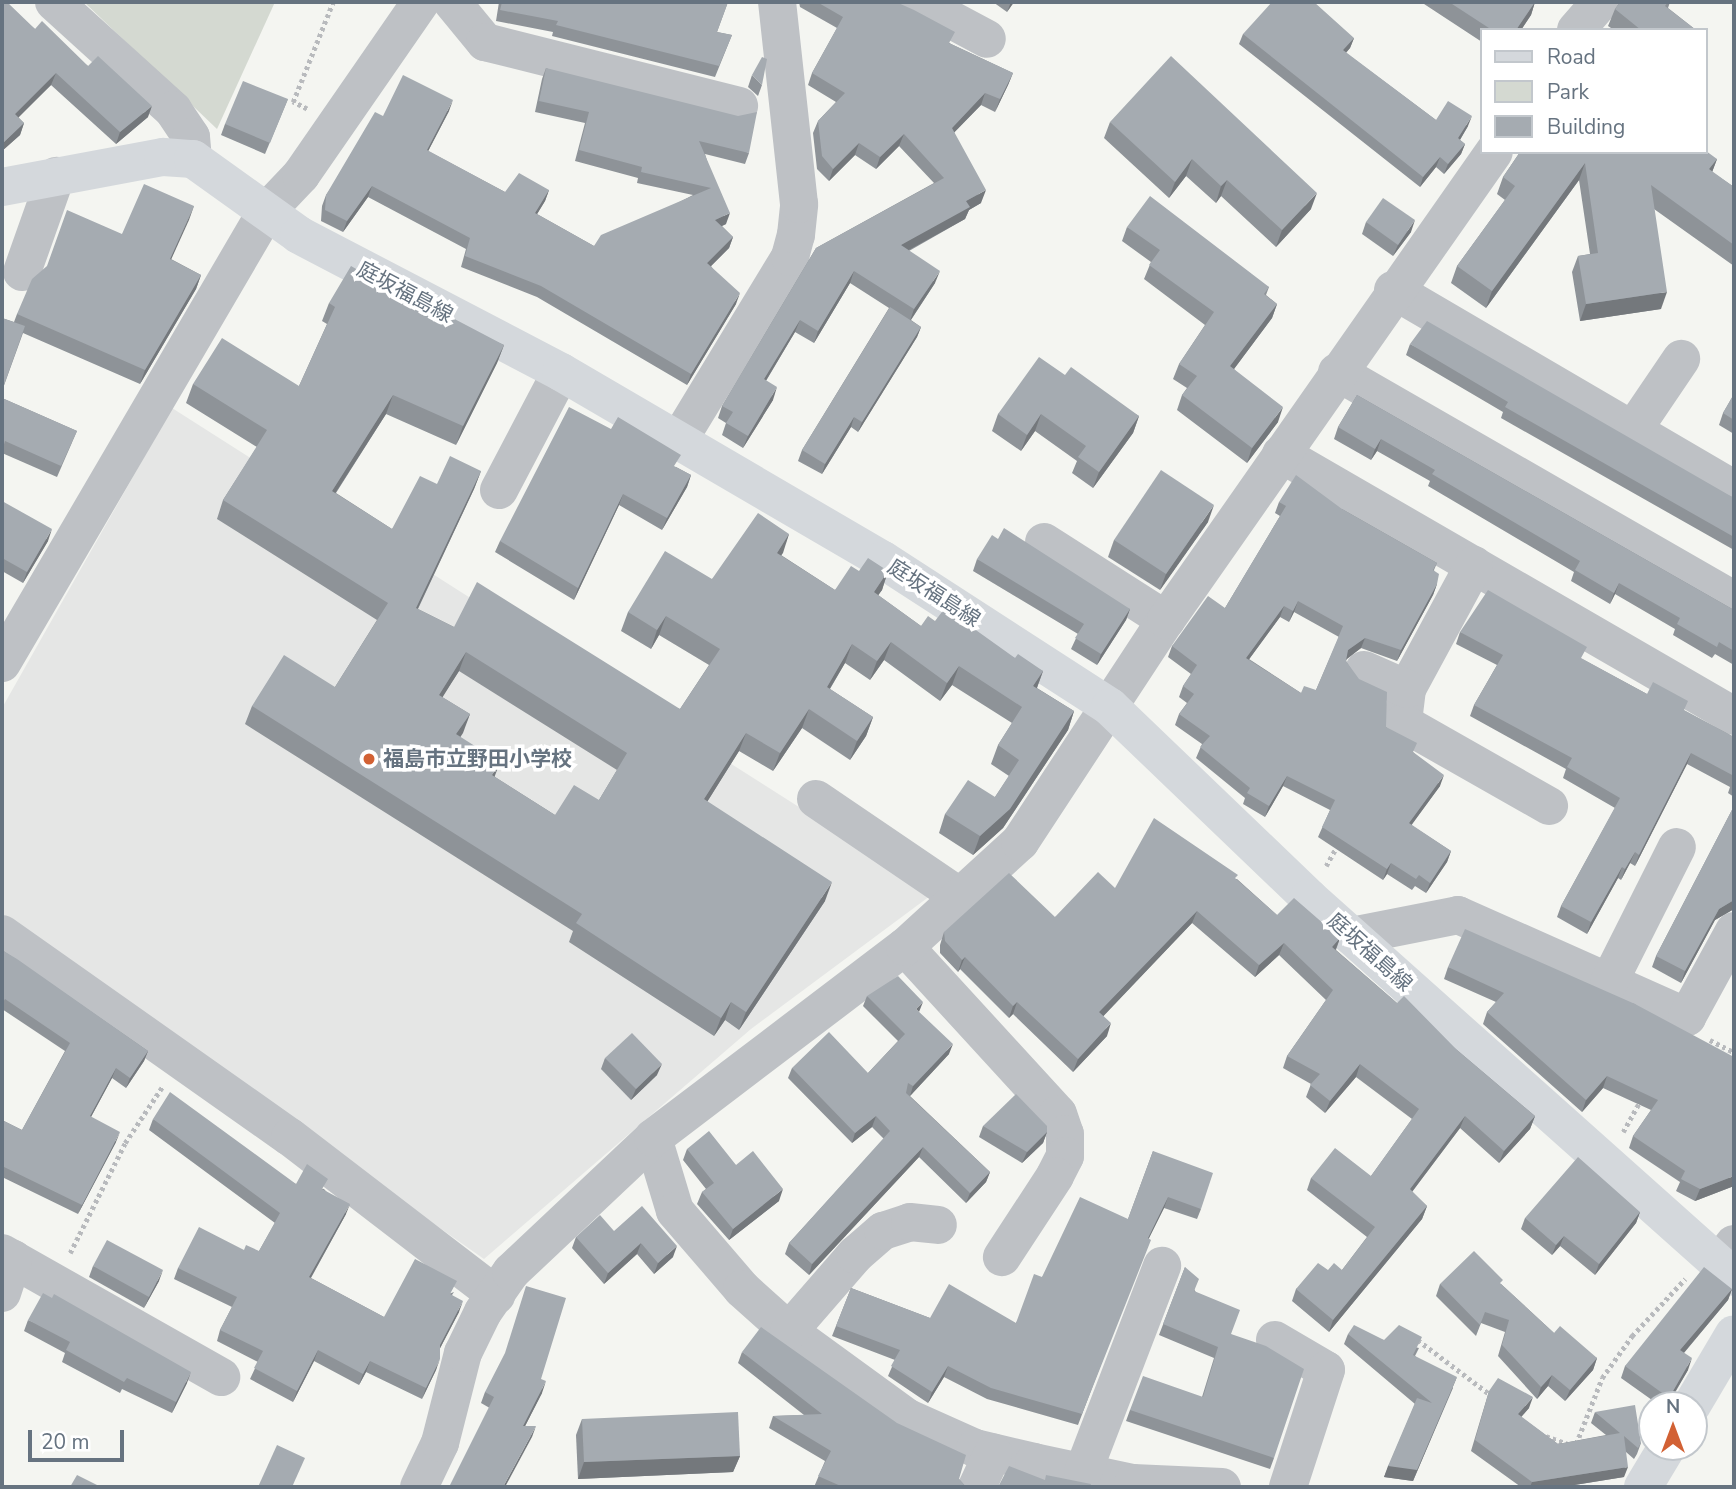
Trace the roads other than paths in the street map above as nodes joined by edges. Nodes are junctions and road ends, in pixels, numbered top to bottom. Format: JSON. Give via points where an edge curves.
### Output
{"nodes":[{"id":1,"x":54,"y":2,"type":"edge"},
{"id":2,"x":421,"y":2,"type":"edge"},
{"id":3,"x":452,"y":2,"type":"edge"},
{"id":4,"x":777,"y":2,"type":"edge"},
{"id":5,"x":918,"y":2,"type":"edge"},
{"id":6,"x":1600,"y":2,"type":"edge"},
{"id":7,"x":1578,"y":28,"type":"edge"},
{"id":8,"x":987,"y":39,"type":"dead end"},
{"id":9,"x":739,"y":106,"type":"dead end"},
{"id":10,"x":1493,"y":154,"type":"edge"},
{"id":11,"x":193,"y":159,"type":"junction"},
{"id":12,"x":55,"y":176,"type":"junction"},
{"id":13,"x":2,"y":187,"type":"edge"},
{"id":14,"x":266,"y":212,"type":"junction"},
{"id":15,"x":22,"y":272,"type":"dead end"},
{"id":16,"x":1394,"y":290,"type":"junction"},
{"id":17,"x":1681,"y":359,"type":"dead end"},
{"id":18,"x":561,"y":372,"type":"junction"},
{"id":19,"x":1337,"y":372,"type":"junction"},
{"id":20,"x":1633,"y":429,"type":"junction"},
{"id":21,"x":680,"y":438,"type":"junction"},
{"id":22,"x":1281,"y":454,"type":"junction"},
{"id":23,"x":1734,"y":489,"type":"edge"},
{"id":24,"x":499,"y":490,"type":"dead end"},
{"id":25,"x":1044,"y":542,"type":"dead end"},
{"id":26,"x":1474,"y":565,"type":"junction"},
{"id":27,"x":1734,"y":600,"type":"edge"},
{"id":28,"x":1166,"y":620,"type":"junction"},
{"id":29,"x":2,"y":663,"type":"edge"},
{"id":30,"x":1364,"y":670,"type":"dead end"},
{"id":31,"x":1408,"y":689,"type":"junction"},
{"id":32,"x":1110,"y":707,"type":"junction"},
{"id":33,"x":1734,"y":716,"type":"edge"},
{"id":34,"x":816,"y":799,"type":"dead end"},
{"id":35,"x":1549,"y":806,"type":"dead end"},
{"id":36,"x":1677,"y":847,"type":"dead end"},
{"id":37,"x":960,"y":897,"type":"junction"},
{"id":38,"x":1734,"y":931,"type":"edge"},
{"id":39,"x":2,"y":933,"type":"edge"},
{"id":40,"x":1352,"y":936,"type":"junction"},
{"id":41,"x":905,"y":947,"type":"junction"},
{"id":42,"x":1609,"y":982,"type":"junction"},
{"id":43,"x":653,"y":1138,"type":"junction"},
{"id":44,"x":938,"y":1225,"type":"dead end"},
{"id":45,"x":1002,"y":1257,"type":"dead end"},
{"id":46,"x":1724,"y":1260,"type":"edge"},
{"id":47,"x":1162,"y":1266,"type":"dead end"},
{"id":48,"x":5,"y":1268,"type":"edge"},
{"id":49,"x":496,"y":1295,"type":"junction"},
{"id":50,"x":789,"y":1331,"type":"junction"},
{"id":51,"x":1734,"y":1334,"type":"edge"},
{"id":52,"x":1275,"y":1340,"type":"dead end"},
{"id":53,"x":221,"y":1377,"type":"dead end"},
{"id":54,"x":1700,"y":1391,"type":"edge"},
{"id":55,"x":993,"y":1452,"type":"junction"},
{"id":56,"x":1659,"y":1461,"type":"edge"},
{"id":57,"x":1105,"y":1480,"type":"edge"},
{"id":58,"x":419,"y":1487,"type":"edge"},
{"id":59,"x":977,"y":1487,"type":"edge"},
{"id":60,"x":1222,"y":1487,"type":"edge"},
{"id":61,"x":1288,"y":1487,"type":"edge"},
{"id":62,"x":1643,"y":1487,"type":"edge"}],
"edges":[{"from":1,"to":11,"type":"street","via":[[173,110],[191,137]]},
{"from":2,"to":14,"type":"street","via":[[301,175]]},
{"from":3,"to":9,"type":"street","via":[[485,42]]},
{"from":4,"to":21,"type":"street","via":[[799,204],[796,235],[790,257]]},
{"from":5,"to":8,"type":"street"},
{"from":6,"to":7,"type":"street"},
{"from":10,"to":16,"type":"street"},
{"from":11,"to":12,"type":"main road","via":[[163,157]]},
{"from":11,"to":14,"type":"main road","name":"庭坂福島線"},
{"from":12,"to":13,"type":"main road"},
{"from":12,"to":15,"type":"street"},
{"from":14,"to":18,"type":"main road","name":"庭坂福島線","via":[[299,235]]},
{"from":14,"to":29,"type":"street"},
{"from":16,"to":19,"type":"street"},
{"from":16,"to":20,"type":"street"},
{"from":17,"to":20,"type":"street"},
{"from":18,"to":21,"type":"main road","name":"庭坂福島線"},
{"from":18,"to":24,"type":"street"},
{"from":19,"to":22,"type":"street"},
{"from":19,"to":27,"type":"street"},
{"from":20,"to":23,"type":"street"},
{"from":21,"to":32,"type":"main road","name":"庭坂福島線","via":[[883,559]]},
{"from":22,"to":26,"type":"street"},
{"from":22,"to":28,"type":"street"},
{"from":25,"to":28,"type":"street"},
{"from":26,"to":31,"type":"street"},
{"from":26,"to":33,"type":"street"},
{"from":28,"to":32,"type":"street"},
{"from":30,"to":31,"type":"street"},
{"from":31,"to":35,"type":"street","via":[[1403,723]]},
{"from":32,"to":37,"type":"street","via":[[1020,842]]},
{"from":32,"to":40,"type":"main road","name":"庭坂福島線"},
{"from":34,"to":37,"type":"street"},
{"from":36,"to":42,"type":"street"},
{"from":37,"to":41,"type":"street"},
{"from":38,"to":42,"type":"street","via":[[1687,1017]]},
{"from":39,"to":49,"type":"street"},
{"from":40,"to":42,"type":"street","via":[[1458,915]]},
{"from":40,"to":46,"type":"main road","name":"庭坂福島線","via":[[1605,1164]]},
{"from":41,"to":43,"type":"street"},
{"from":41,"to":45,"type":"street","via":[[1058,1114],[1065,1134],[1065,1156],[1055,1177]]},
{"from":43,"to":49,"type":"street","via":[[511,1272]]},
{"from":43,"to":50,"type":"street","via":[[675,1211],[742,1289]]},
{"from":44,"to":50,"type":"street","via":[[910,1222],[883,1231],[855,1255]]},
{"from":47,"to":57,"type":"street"},
{"from":48,"to":53,"type":"street","via":[[55,1283]]},
{"from":49,"to":58,"type":"street","via":[[463,1353],[440,1443]]},
{"from":50,"to":55,"type":"street","via":[[906,1417]]},
{"from":51,"to":54,"type":"main road"},
{"from":52,"to":61,"type":"street","via":[[1326,1370]]},
{"from":55,"to":57,"type":"street"},
{"from":55,"to":59,"type":"street"},
{"from":56,"to":62,"type":"main road"},
{"from":57,"to":60,"type":"street"}]}
